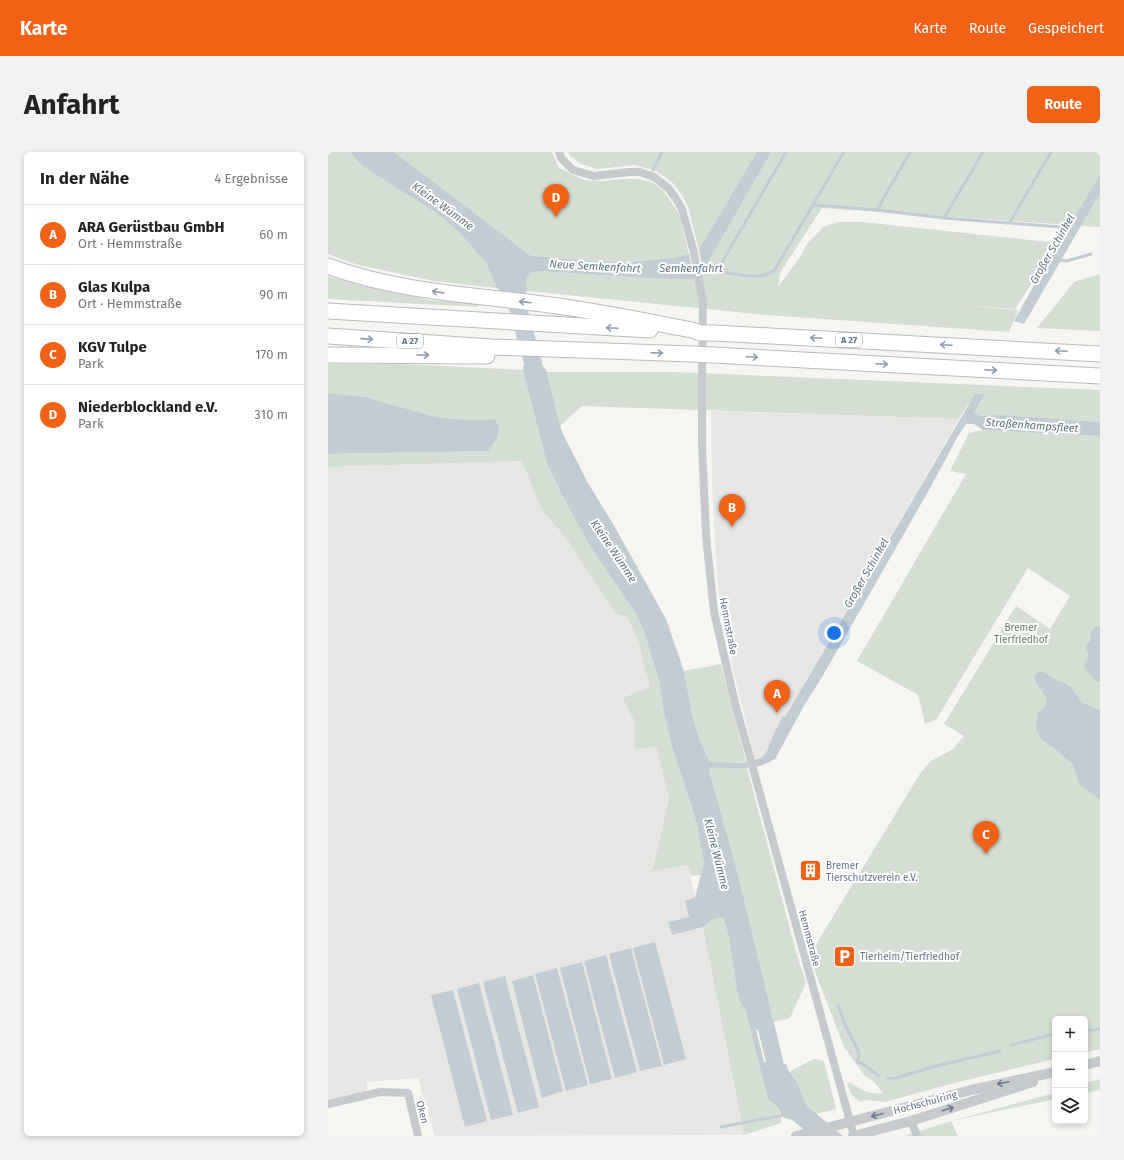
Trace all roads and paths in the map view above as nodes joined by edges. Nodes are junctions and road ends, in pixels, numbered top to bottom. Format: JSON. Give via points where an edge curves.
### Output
{"nodes":[{"id":1,"x":559,"y":152,"type":"edge"},
{"id":2,"x":328,"y":266,"type":"edge"},
{"id":3,"x":328,"y":311,"type":"edge"},
{"id":4,"x":700,"y":332,"type":"junction"},
{"id":5,"x":328,"y":336,"type":"edge"},
{"id":6,"x":492,"y":351,"type":"junction"},
{"id":7,"x":1100,"y":354,"type":"edge"},
{"id":8,"x":328,"y":356,"type":"edge"},
{"id":9,"x":1100,"y":376,"type":"edge"},
{"id":10,"x":1100,"y":1061,"type":"edge"},
{"id":11,"x":1088,"y":1064,"type":"edge"},
{"id":12,"x":1052,"y":1075,"type":"edge"},
{"id":13,"x":1052,"y":1075,"type":"edge"},
{"id":14,"x":328,"y":1104,"type":"edge"},
{"id":15,"x":911,"y":1120,"type":"junction"},
{"id":16,"x":850,"y":1121,"type":"junction"},
{"id":17,"x":418,"y":1136,"type":"edge"},
{"id":18,"x":796,"y":1136,"type":"edge"},
{"id":19,"x":854,"y":1136,"type":"edge"},
{"id":20,"x":917,"y":1136,"type":"edge"}],
"edges":[{"from":1,"to":16,"type":"street","name":"Hemmstraße","via":[[561,158],[573,170],[594,176],[640,172],[654,177],[668,188],[682,209],[700,277],[703,303],[703,451],[706,535],[714,612],[735,703]]},
{"from":4,"to":2,"type":"highway","one_way":true,"via":[[564,307],[373,281]]},
{"from":4,"to":3,"type":"highway","number":"A 27","one_way":true},
{"from":7,"to":4,"type":"highway","number":"A 27","one_way":true},
{"from":5,"to":6,"type":"highway","number":"A 27","one_way":true},
{"from":8,"to":6,"type":"highway","one_way":true},
{"from":6,"to":9,"type":"highway","number":"A 27","one_way":true,"bridge":true,"via":[[576,350],[692,354]]},
{"from":10,"to":11,"type":"street"},
{"from":12,"to":16,"type":"street","name":"Hochschulring","one_way":true,"via":[[971,1090]]},
{"from":15,"to":13,"type":"street","name":"Hochschulring","one_way":true},
{"from":14,"to":17,"type":"street","name":"Oken","via":[[380,1092],[408,1093]]},
{"from":15,"to":19,"type":"street","name":"Hochschulring"},
{"from":15,"to":20,"type":"street"},
{"from":16,"to":18,"type":"street","name":"Hochschulring"},
{"from":16,"to":19,"type":"street","name":"Hemmstraße"}]}
